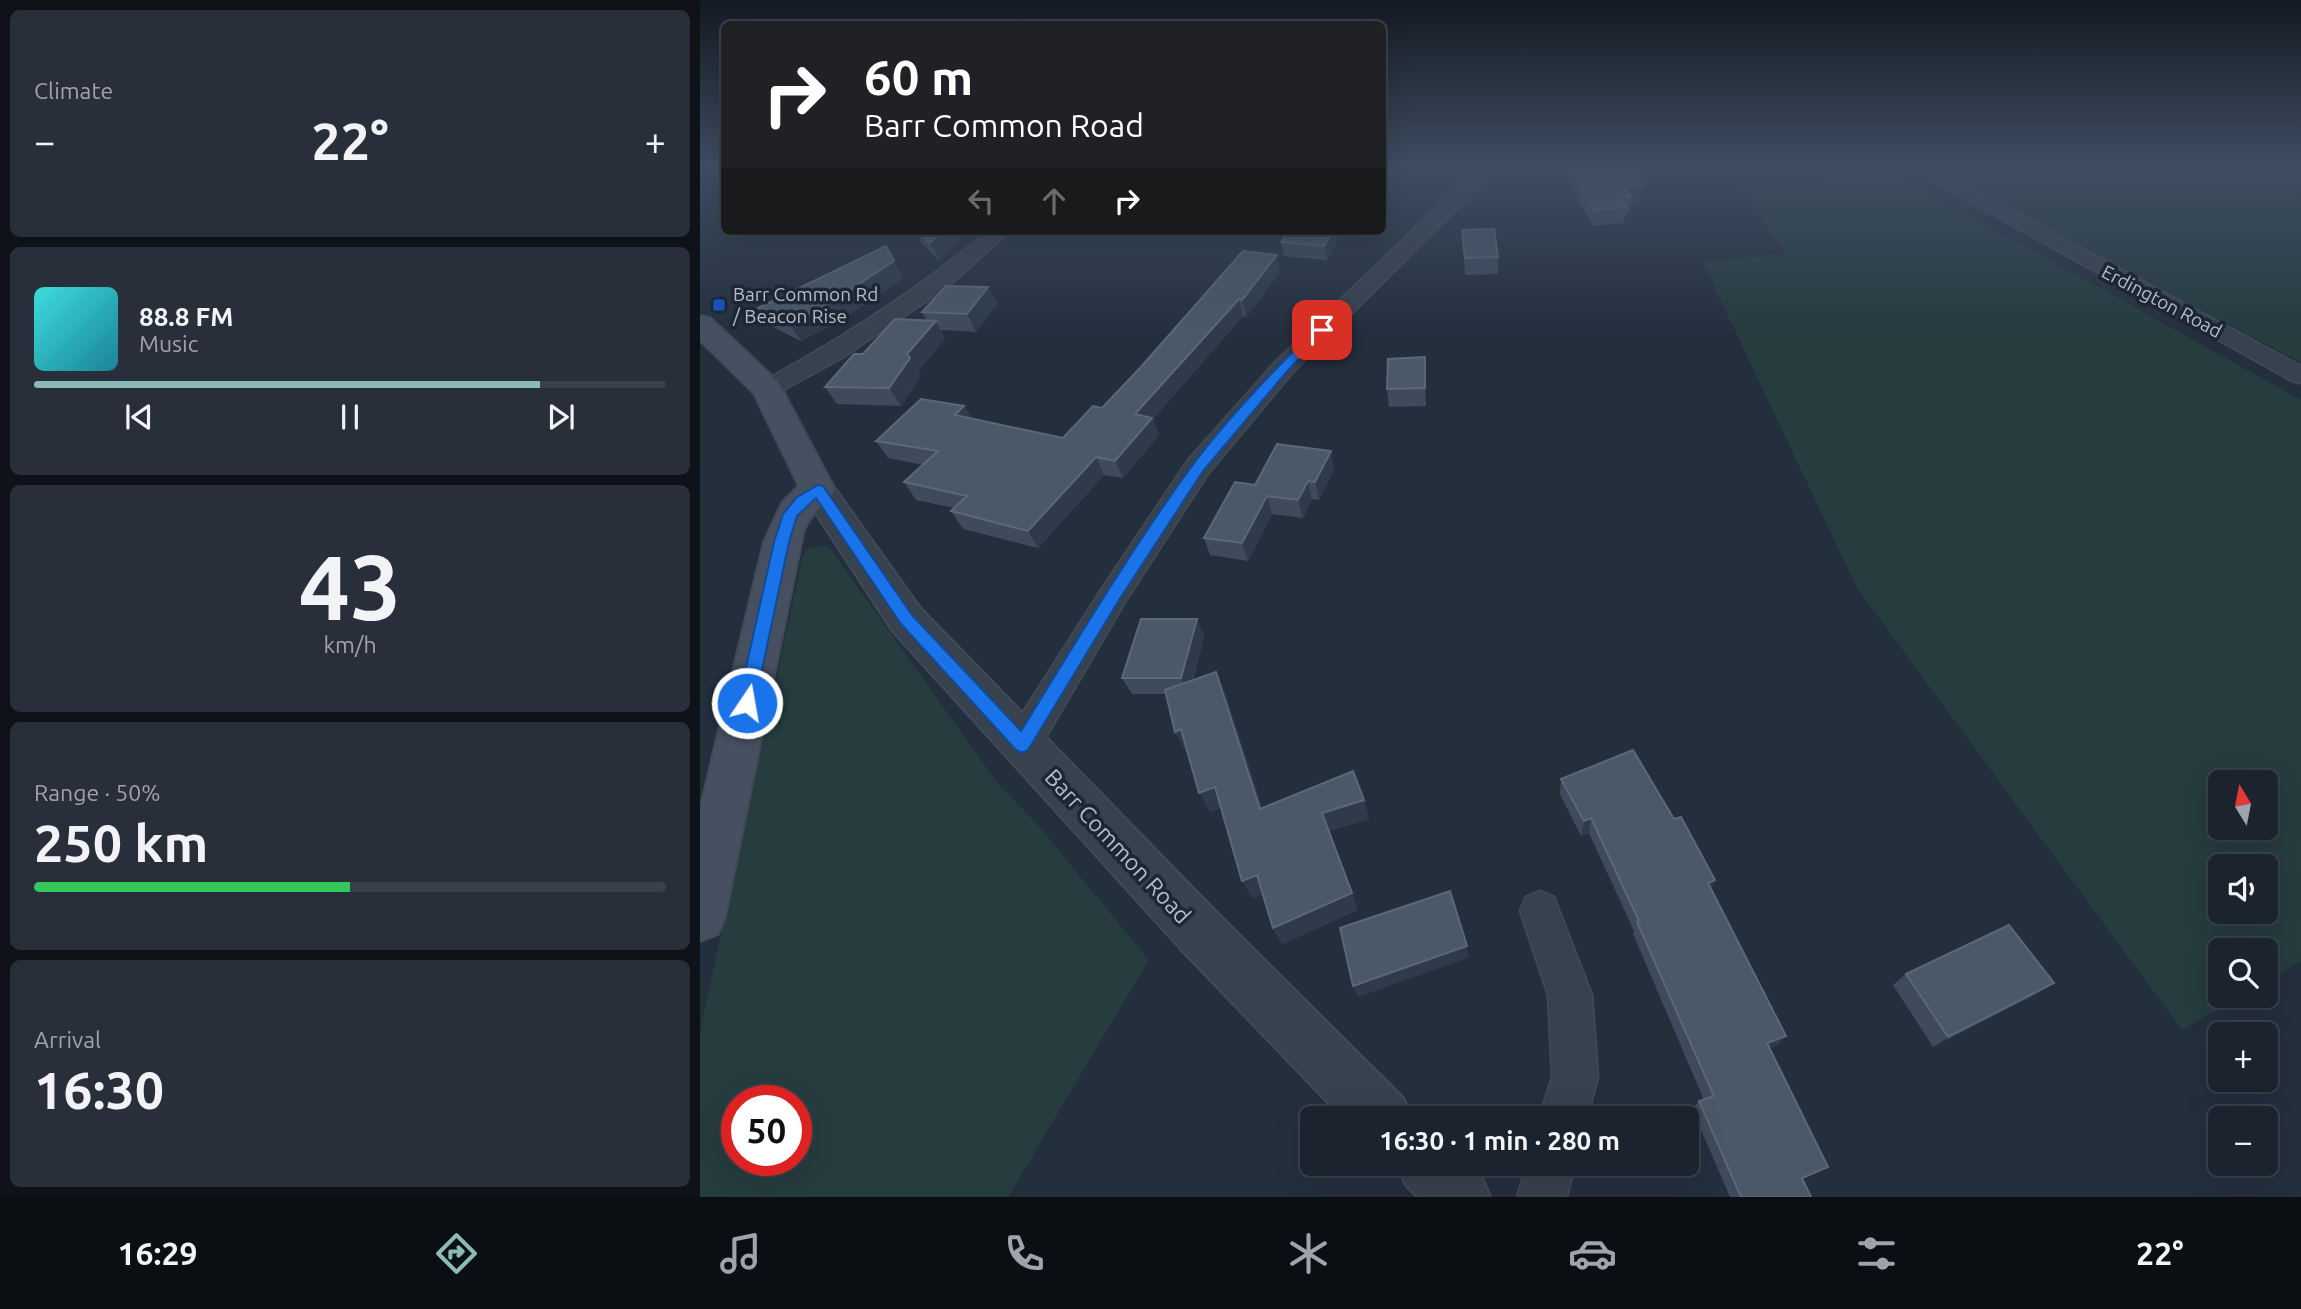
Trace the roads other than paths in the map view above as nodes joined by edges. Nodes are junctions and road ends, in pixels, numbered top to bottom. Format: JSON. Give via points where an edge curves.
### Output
{"nodes":[{"id":1,"x":1434,"y":221,"type":"edge"},
{"id":2,"x":2016,"y":221,"type":"edge"},
{"id":3,"x":995,"y":235,"type":"edge"},
{"id":4,"x":700,"y":324,"type":"edge"},
{"id":5,"x":2301,"y":376,"type":"edge"},
{"id":6,"x":767,"y":389,"type":"junction"},
{"id":7,"x":818,"y":489,"type":"junction"},
{"id":8,"x":1022,"y":745,"type":"junction"},
{"id":9,"x":1540,"y":911,"type":"dead end"},
{"id":10,"x":700,"y":916,"type":"edge"},
{"id":11,"x":1371,"y":1106,"type":"edge"},
{"id":12,"x":1567,"y":1106,"type":"edge"},
{"id":13,"x":1439,"y":1176,"type":"edge"},
{"id":14,"x":1548,"y":1176,"type":"edge"},
{"id":15,"x":1460,"y":1197,"type":"edge"},
{"id":16,"x":1542,"y":1197,"type":"edge"}],
"edges":[{"from":1,"to":8,"type":"street","via":[[1285,366],[1198,467]]},
{"from":2,"to":5,"type":"street","name":"Erdington Road"},
{"from":3,"to":6,"type":"street","via":[[941,281],[833,353]]},
{"from":4,"to":6,"type":"main road","name":"Barr Common Road"},
{"from":6,"to":7,"type":"main road","name":"Barr Common Road"},
{"from":7,"to":8,"type":"street","name":"Barr Common Road","via":[[906,619]]},
{"from":7,"to":10,"type":"main road","via":[[790,514],[782,542]]},
{"from":8,"to":11,"type":"street","name":"Barr Common Road"},
{"from":9,"to":12,"type":"street","via":[[1570,995],[1575,1077]]},
{"from":13,"to":15,"type":"street"},
{"from":14,"to":16,"type":"street"}]}
